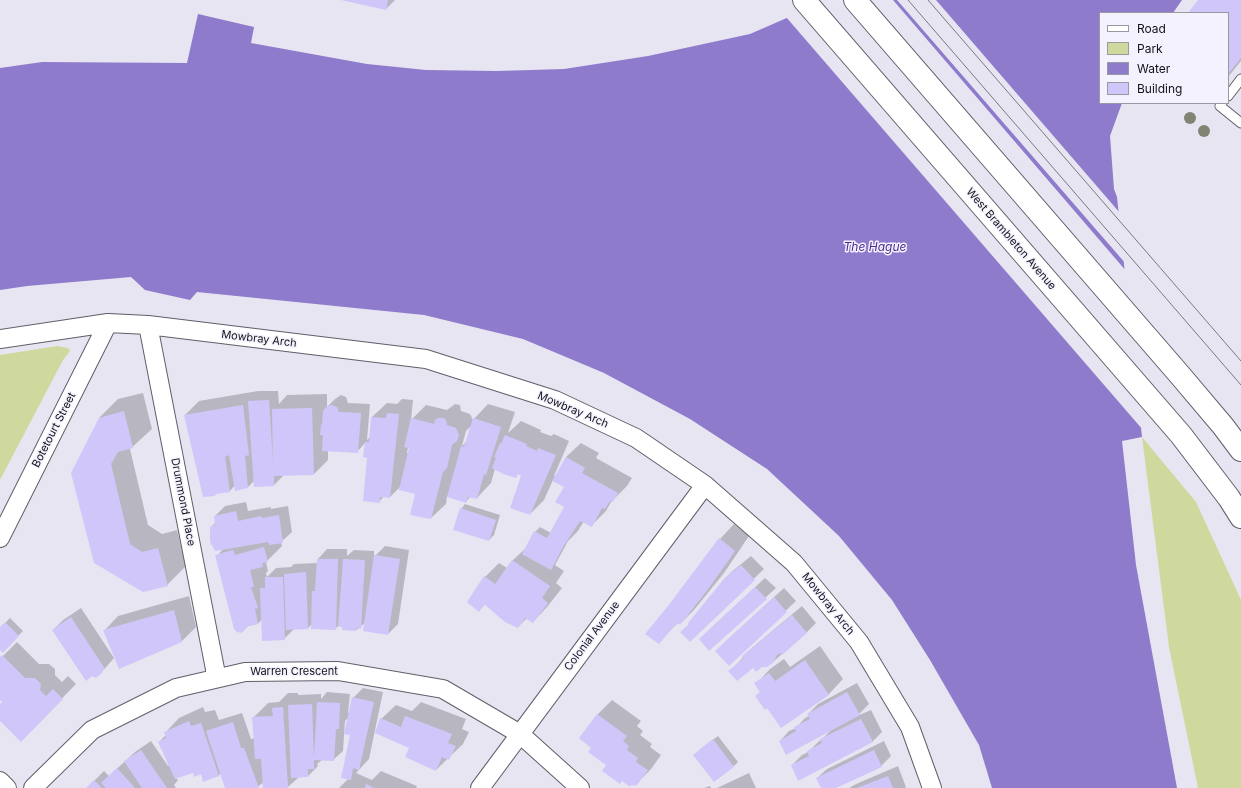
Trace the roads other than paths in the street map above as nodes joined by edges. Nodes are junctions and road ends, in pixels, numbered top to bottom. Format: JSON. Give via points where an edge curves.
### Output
{"nodes":[{"id":1,"x":804,"y":0,"type":"edge"},
{"id":2,"x":855,"y":0,"type":"edge"},
{"id":3,"x":1241,"y":79,"type":"edge"},
{"id":4,"x":1229,"y":95,"type":"edge"},
{"id":5,"x":1221,"y":104,"type":"edge"},
{"id":6,"x":1241,"y":123,"type":"edge"},
{"id":7,"x":108,"y":323,"type":"junction"},
{"id":8,"x":148,"y":325,"type":"junction"},
{"id":9,"x":0,"y":339,"type":"edge"},
{"id":10,"x":1241,"y":450,"type":"edge"},
{"id":11,"x":705,"y":485,"type":"junction"},
{"id":12,"x":1241,"y":517,"type":"edge"},
{"id":13,"x":0,"y":538,"type":"edge"},
{"id":14,"x":215,"y":679,"type":"junction"},
{"id":15,"x":520,"y":734,"type":"junction"},
{"id":16,"x":0,"y":781,"type":"edge"},
{"id":17,"x":7,"y":788,"type":"edge"},
{"id":18,"x":33,"y":788,"type":"edge"},
{"id":19,"x":480,"y":788,"type":"edge"},
{"id":20,"x":580,"y":788,"type":"edge"},
{"id":21,"x":932,"y":788,"type":"edge"}],
"edges":[{"from":1,"to":12,"type":"main road","name":"West Brambleton Avenue","via":[[1176,429]]},
{"from":2,"to":10,"type":"main road","via":[[1174,368]]},
{"from":3,"to":4,"type":"lane"},
{"from":5,"to":6,"type":"lane","via":[[1220,106]]},
{"from":7,"to":8,"type":"street","name":"Mowbray Arch"},
{"from":7,"to":9,"type":"street","name":"Mowbray Arch"},
{"from":7,"to":13,"type":"street","name":"Botetourt Street"},
{"from":8,"to":11,"type":"street","name":"Mowbray Arch","via":[[426,359],[555,400],[636,438]]},
{"from":8,"to":14,"type":"street","name":"Drummond Place"},
{"from":11,"to":15,"type":"street","name":"Colonial Avenue"},
{"from":11,"to":21,"type":"street","name":"Mowbray Arch","via":[[794,563],[859,642],[910,727]]},
{"from":14,"to":15,"type":"street","name":"Warren Crescent","via":[[246,672],[338,671],[442,689]]},
{"from":14,"to":18,"type":"street","name":"Warren Crescent","via":[[176,688],[92,730]]},
{"from":15,"to":19,"type":"street","name":"Colonial Avenue"},
{"from":15,"to":20,"type":"street","name":"Warren Crescent"},
{"from":16,"to":17,"type":"street"}]}
